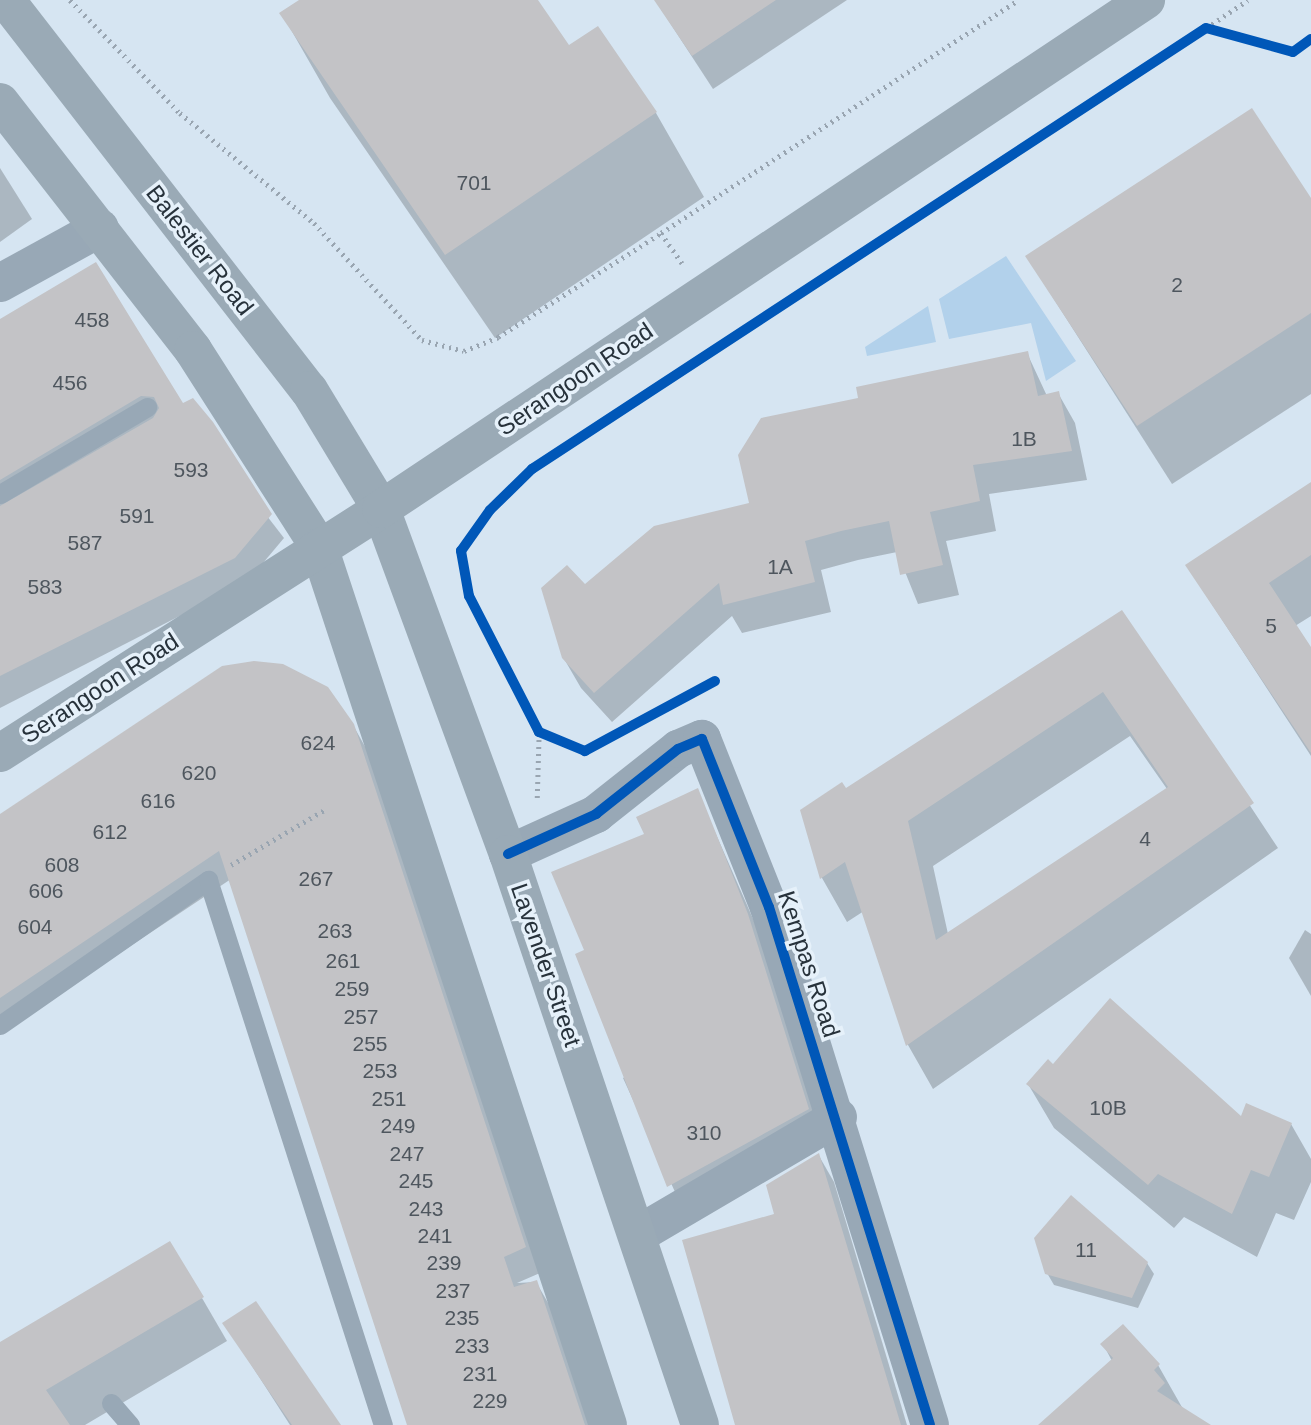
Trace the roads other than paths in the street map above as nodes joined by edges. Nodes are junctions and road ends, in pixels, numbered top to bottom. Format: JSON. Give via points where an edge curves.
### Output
{"nodes":[{"id":1,"x":6,"y":0,"type":"edge"},
{"id":2,"x":1146,"y":0,"type":"edge"},
{"id":3,"x":0,"y":102,"type":"edge"},
{"id":4,"x":100,"y":228,"type":"junction"},
{"id":5,"x":0,"y":283,"type":"edge"},
{"id":6,"x":147,"y":407,"type":"dead end"},
{"id":7,"x":0,"y":494,"type":"edge"},
{"id":8,"x":381,"y":509,"type":"junction"},
{"id":9,"x":318,"y":547,"type":"junction"},
{"id":10,"x":0,"y":753,"type":"edge"},
{"id":11,"x":522,"y":847,"type":"junction"},
{"id":12,"x":0,"y":1025,"type":"edge"},
{"id":13,"x":838,"y":1117,"type":"junction"},
{"id":14,"x":637,"y":1235,"type":"junction"},
{"id":15,"x":111,"y":1403,"type":"dead end"},
{"id":16,"x":130,"y":1425,"type":"edge"},
{"id":17,"x":383,"y":1425,"type":"edge"},
{"id":18,"x":608,"y":1425,"type":"edge"},
{"id":19,"x":700,"y":1425,"type":"edge"},
{"id":20,"x":930,"y":1425,"type":"edge"}],
"edges":[{"from":1,"to":8,"type":"main road","name":"Balestier Road","via":[[309,390]]},
{"from":2,"to":8,"type":"main road","name":"Serangoon Road"},
{"from":3,"to":4,"type":"main road"},
{"from":4,"to":5,"type":"street"},
{"from":4,"to":9,"type":"main road","via":[[193,351]]},
{"from":6,"to":7,"type":"lane"},
{"from":8,"to":9,"type":"main road","name":"Serangoon Road"},
{"from":8,"to":11,"type":"main road","name":"Lavender Street"},
{"from":9,"to":10,"type":"main road","name":"Serangoon Road"},
{"from":9,"to":18,"type":"main road"},
{"from":11,"to":13,"type":"street","name":"Kempas Road","via":[[596,814],[678,748],[702,739],[769,907]]},
{"from":11,"to":14,"type":"main road","name":"Lavender Street"},
{"from":12,"to":17,"type":"lane","via":[[208,880]]},
{"from":13,"to":14,"type":"street"},
{"from":13,"to":20,"type":"street","name":"Kempas Road"},
{"from":14,"to":19,"type":"main road","name":"Lavender Street"},
{"from":15,"to":16,"type":"lane"}]}
